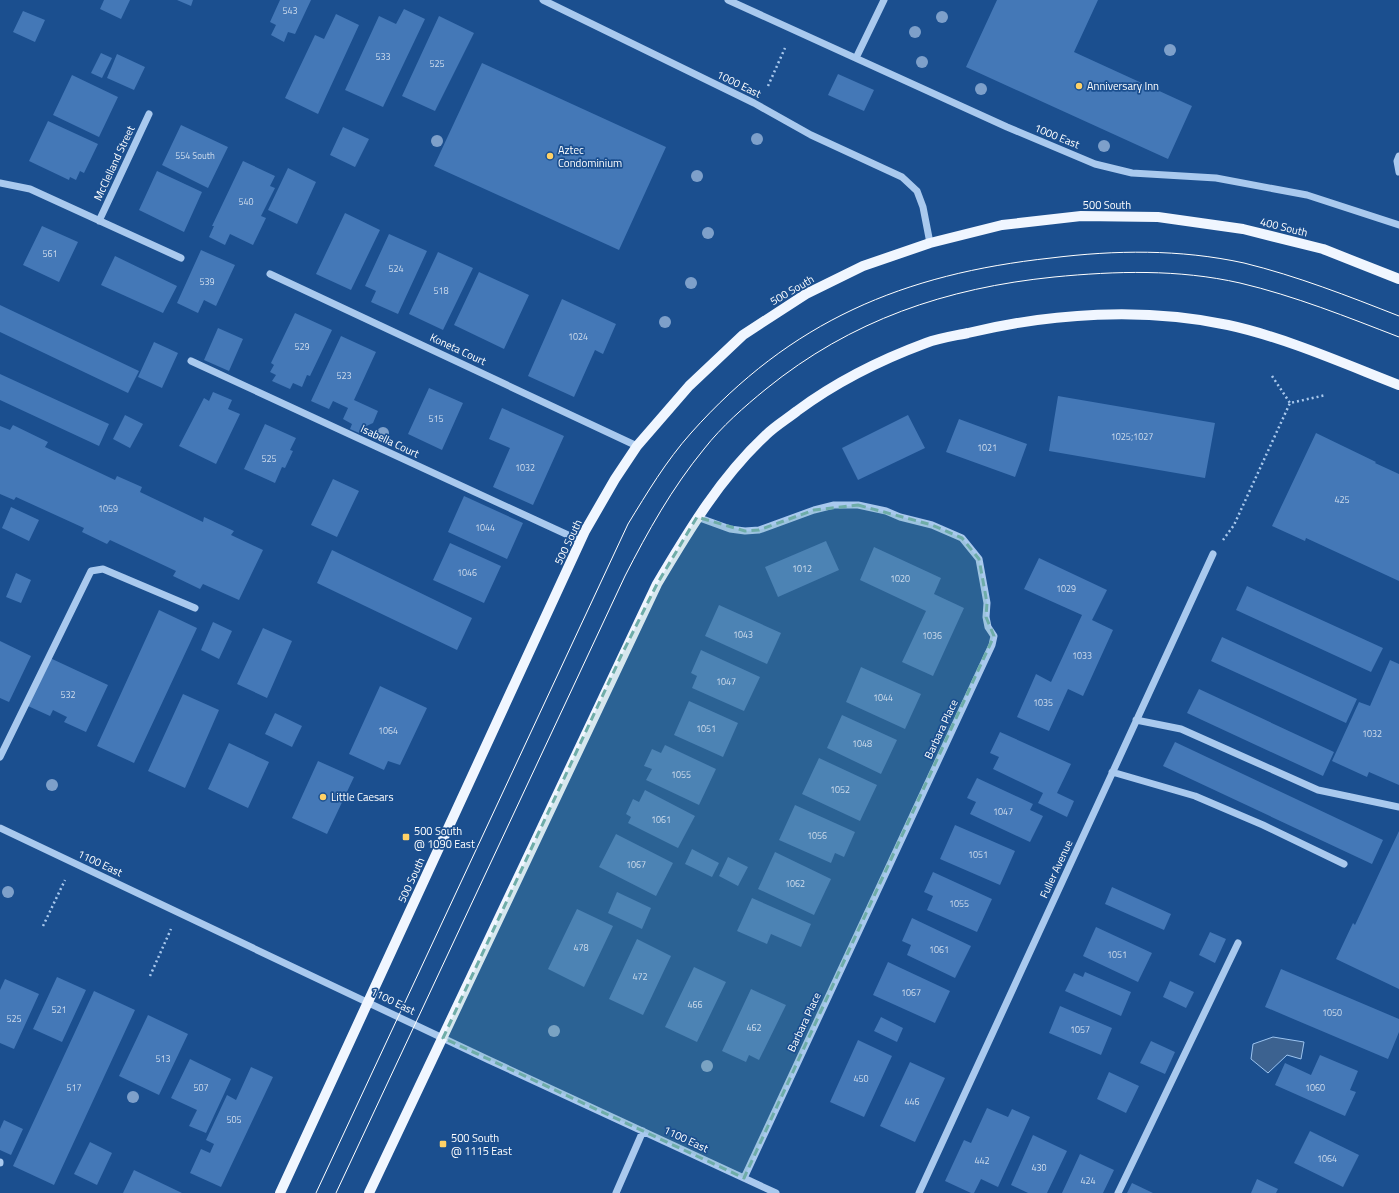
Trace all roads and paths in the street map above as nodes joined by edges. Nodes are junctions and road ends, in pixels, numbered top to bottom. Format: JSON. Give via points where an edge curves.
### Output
{"nodes":[{"id":1,"x":543,"y":0,"type":"edge"},
{"id":2,"x":728,"y":0,"type":"edge"},
{"id":3,"x":884,"y":0,"type":"edge"},
{"id":4,"x":785,"y":48,"type":"dead end"},
{"id":5,"x":856,"y":58,"type":"junction"},
{"id":6,"x":768,"y":86,"type":"dead end"},
{"id":7,"x":149,"y":114,"type":"dead end"},
{"id":8,"x":1399,"y":156,"type":"edge"},
{"id":9,"x":1399,"y":172,"type":"edge"},
{"id":10,"x":0,"y":183,"type":"edge"},
{"id":11,"x":1158,"y":217,"type":"joint"},
{"id":12,"x":99,"y":221,"type":"junction"},
{"id":13,"x":1399,"y":225,"type":"edge"},
{"id":14,"x":930,"y":243,"type":"junction"},
{"id":15,"x":181,"y":258,"type":"dead end"},
{"id":16,"x":270,"y":274,"type":"dead end"},
{"id":17,"x":1399,"y":279,"type":"edge"},
{"id":18,"x":191,"y":362,"type":"dead end"},
{"id":19,"x":1272,"y":376,"type":"dead end"},
{"id":20,"x":1399,"y":385,"type":"edge"},
{"id":21,"x":1326,"y":395,"type":"dead end"},
{"id":22,"x":1290,"y":403,"type":"junction"},
{"id":23,"x":637,"y":446,"type":"junction"},
{"id":24,"x":697,"y":517,"type":"junction"},
{"id":25,"x":1234,"y":525,"type":"dead end"},
{"id":26,"x":581,"y":541,"type":"junction"},
{"id":27,"x":1212,"y":554,"type":"dead end"},
{"id":28,"x":195,"y":608,"type":"dead end"},
{"id":29,"x":1136,"y":720,"type":"junction"},
{"id":30,"x":0,"y":757,"type":"edge"},
{"id":31,"x":1112,"y":772,"type":"junction"},
{"id":32,"x":1399,"y":807,"type":"edge"},
{"id":33,"x":0,"y":828,"type":"edge"},
{"id":34,"x":73,"y":862,"type":"junction"},
{"id":35,"x":1344,"y":864,"type":"dead end"},
{"id":36,"x":178,"y":912,"type":"junction"},
{"id":37,"x":43,"y":926,"type":"dead end"},
{"id":38,"x":1238,"y":943,"type":"dead end"},
{"id":39,"x":150,"y":976,"type":"dead end"},
{"id":40,"x":369,"y":1002,"type":"junction"},
{"id":41,"x":443,"y":1038,"type":"junction"},
{"id":42,"x":643,"y":1131,"type":"junction"},
{"id":43,"x":744,"y":1178,"type":"junction"},
{"id":44,"x":280,"y":1193,"type":"edge"},
{"id":45,"x":369,"y":1193,"type":"edge"},
{"id":46,"x":616,"y":1193,"type":"edge"},
{"id":47,"x":776,"y":1193,"type":"edge"},
{"id":48,"x":919,"y":1193,"type":"edge"},
{"id":49,"x":1118,"y":1193,"type":"edge"}],
"edges":[{"from":1,"to":14,"type":"street","name":"1000 East","via":[[754,103],[811,135],[902,177],[917,191]]},
{"from":2,"to":5,"type":"street","name":"1000 East"},
{"from":3,"to":5,"type":"street"},
{"from":4,"to":6,"type":"path"},
{"from":5,"to":13,"type":"street","name":"1000 East","via":[[1095,164],[1132,173],[1216,178],[1307,195]]},
{"from":7,"to":12,"type":"street","name":"McClelland Street"},
{"from":8,"to":9,"type":"street"},
{"from":10,"to":12,"type":"street","via":[[30,189]]},
{"from":11,"to":14,"type":"main road","name":"500 South","via":[[1081,216],[1002,225]]},
{"from":11,"to":17,"type":"main road","name":"400 South","via":[[1243,229],[1323,249]]},
{"from":12,"to":15,"type":"street"},
{"from":14,"to":23,"type":"main road","name":"500 South","via":[[863,266],[806,294],[743,335],[689,386]]},
{"from":16,"to":23,"type":"street","name":"Koneta Court"},
{"from":18,"to":26,"type":"street","name":"Isabella Court"},
{"from":19,"to":22,"type":"path"},
{"from":20,"to":24,"type":"main road","via":[[1292,344],[1230,325],[1176,316],[1111,314],[1047,319],[989,328],[927,342],[859,371],[811,401],[767,434],[727,476]]},
{"from":21,"to":22,"type":"path"},
{"from":22,"to":25,"type":"path"},
{"from":23,"to":26,"type":"main road","name":"500 South","via":[[615,479]]},
{"from":24,"to":41,"type":"main road","via":[[657,584],[636,626]]},
{"from":24,"to":43,"type":"street","name":"Barbara Place","via":[[745,532],[759,530],[834,505],[858,505],[932,525],[962,538],[979,559],[987,603],[986,617],[988,627],[994,636]]},
{"from":26,"to":40,"type":"main road","name":"500 South"},
{"from":27,"to":29,"type":"street","name":"Fuller Avenue"},
{"from":28,"to":30,"type":"street","via":[[103,569],[92,571]]},
{"from":29,"to":31,"type":"street","name":"Fuller Avenue"},
{"from":29,"to":32,"type":"street","via":[[1182,729],[1318,790]]},
{"from":31,"to":35,"type":"street","via":[[1195,796]]},
{"from":31,"to":48,"type":"street","name":"Fuller Avenue"},
{"from":33,"to":34,"type":"street","name":"1100 East"},
{"from":34,"to":36,"type":"street","name":"1100 East"},
{"from":34,"to":37,"type":"path"},
{"from":36,"to":39,"type":"path"},
{"from":36,"to":40,"type":"street","name":"1100 East"},
{"from":38,"to":49,"type":"street"},
{"from":40,"to":41,"type":"street","name":"1100 East"},
{"from":40,"to":44,"type":"main road","name":"500 South"},
{"from":41,"to":42,"type":"street","name":"1100 East"},
{"from":41,"to":45,"type":"main road"},
{"from":42,"to":43,"type":"street","name":"1100 East"},
{"from":42,"to":46,"type":"street"},
{"from":43,"to":47,"type":"street","name":"1100 East"}]}
